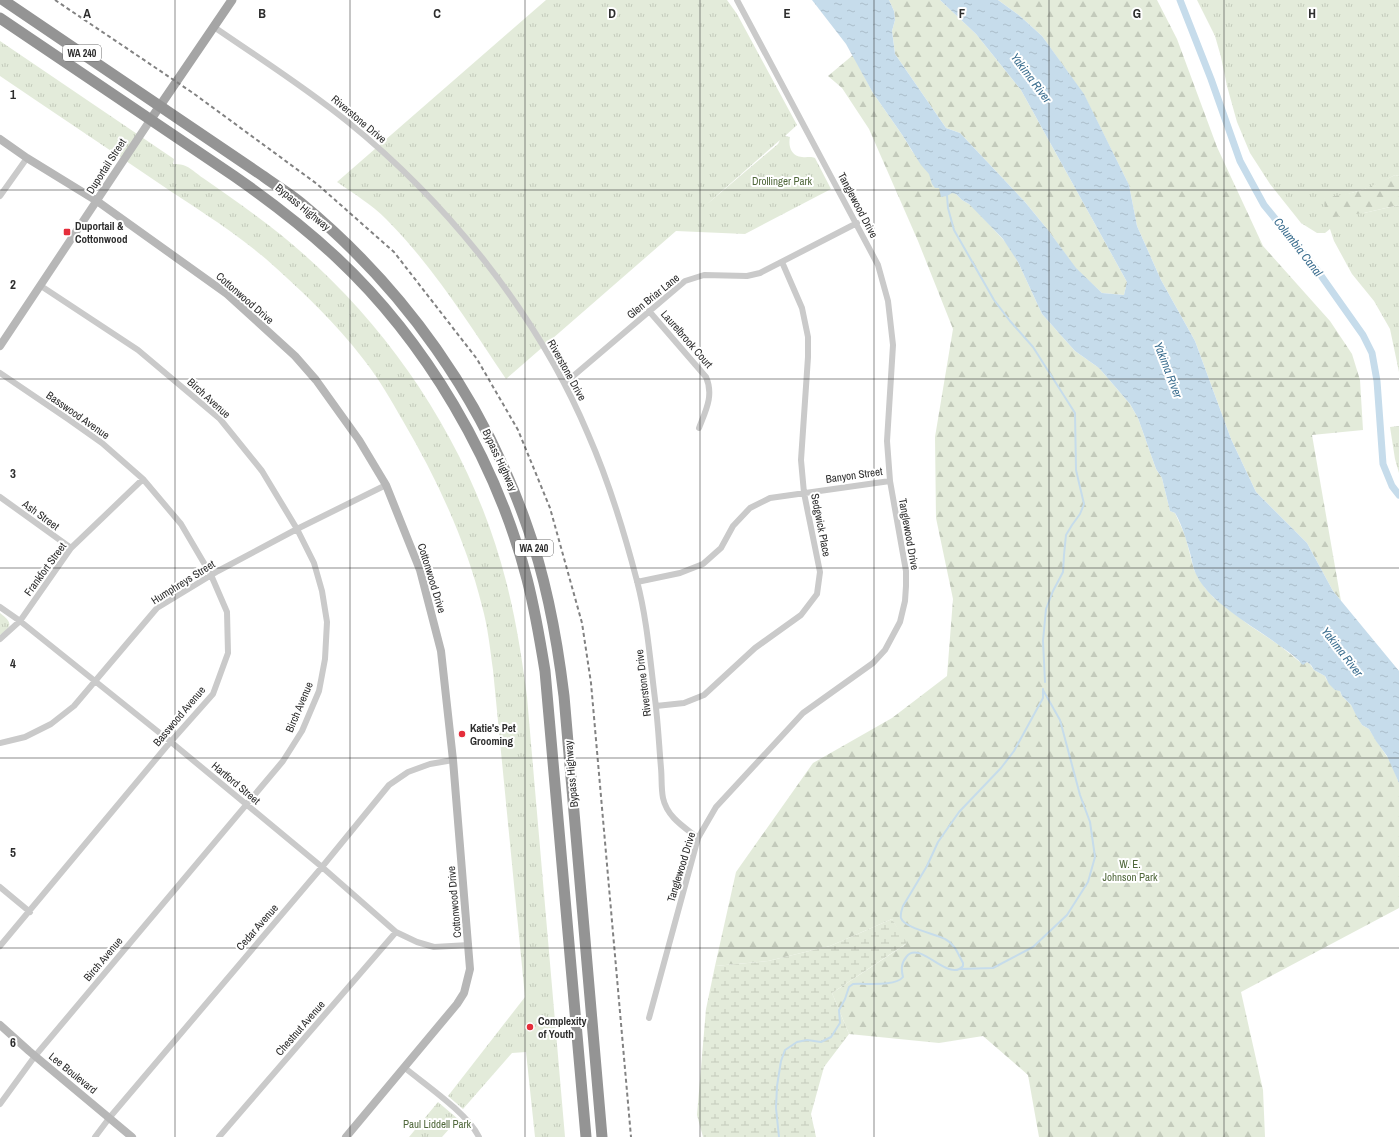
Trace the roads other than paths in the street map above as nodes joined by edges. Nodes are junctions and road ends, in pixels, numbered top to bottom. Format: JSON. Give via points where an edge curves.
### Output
{"nodes":[{"id":1,"x":3,"y":0,"type":"edge"},
{"id":2,"x":232,"y":0,"type":"edge"},
{"id":3,"x":737,"y":0,"type":"edge"},
{"id":4,"x":0,"y":18,"type":"edge"},
{"id":5,"x":214,"y":27,"type":"junction"},
{"id":6,"x":160,"y":106,"type":"junction"},
{"id":7,"x":151,"y":120,"type":"junction"},
{"id":8,"x":0,"y":139,"type":"edge"},
{"id":9,"x":27,"y":158,"type":"junction"},
{"id":10,"x":0,"y":196,"type":"edge"},
{"id":11,"x":97,"y":201,"type":"junction"},
{"id":12,"x":857,"y":223,"type":"junction"},
{"id":13,"x":782,"y":262,"type":"junction"},
{"id":14,"x":41,"y":286,"type":"junction"},
{"id":15,"x":649,"y":311,"type":"junction"},
{"id":16,"x":0,"y":346,"type":"edge"},
{"id":17,"x":0,"y":373,"type":"edge"},
{"id":18,"x":565,"y":383,"type":"junction"},
{"id":19,"x":699,"y":428,"type":"dead end"},
{"id":20,"x":143,"y":479,"type":"junction"},
{"id":21,"x":890,"y":481,"type":"junction"},
{"id":22,"x":386,"y":485,"type":"junction"},
{"id":23,"x":804,"y":493,"type":"junction"},
{"id":24,"x":0,"y":497,"type":"edge"},
{"id":25,"x":298,"y":529,"type":"junction"},
{"id":26,"x":71,"y":548,"type":"junction"},
{"id":27,"x":211,"y":575,"type":"junction"},
{"id":28,"x":637,"y":582,"type":"junction"},
{"id":29,"x":0,"y":607,"type":"edge"},
{"id":30,"x":20,"y":621,"type":"junction"},
{"id":31,"x":0,"y":639,"type":"edge"},
{"id":32,"x":96,"y":681,"type":"junction"},
{"id":33,"x":656,"y":706,"type":"junction"},
{"id":34,"x":171,"y":742,"type":"junction"},
{"id":35,"x":0,"y":743,"type":"edge"},
{"id":36,"x":453,"y":760,"type":"junction"},
{"id":37,"x":246,"y":805,"type":"junction"},
{"id":38,"x":698,"y":838,"type":"junction"},
{"id":39,"x":322,"y":867,"type":"junction"},
{"id":40,"x":0,"y":887,"type":"edge"},
{"id":41,"x":30,"y":912,"type":"junction"},
{"id":42,"x":396,"y":932,"type":"junction"},
{"id":43,"x":469,"y":945,"type":"junction"},
{"id":44,"x":0,"y":946,"type":"edge"},
{"id":45,"x":649,"y":1018,"type":"dead end"},
{"id":46,"x":0,"y":1025,"type":"edge"},
{"id":47,"x":35,"y":1056,"type":"junction"},
{"id":48,"x":405,"y":1068,"type":"junction"},
{"id":49,"x":0,"y":1104,"type":"edge"},
{"id":50,"x":110,"y":1117,"type":"junction"},
{"id":51,"x":95,"y":1137,"type":"edge"},
{"id":52,"x":132,"y":1137,"type":"edge"},
{"id":53,"x":219,"y":1137,"type":"edge"},
{"id":54,"x":346,"y":1137,"type":"edge"},
{"id":55,"x":479,"y":1137,"type":"edge"},
{"id":56,"x":586,"y":1137,"type":"edge"},
{"id":57,"x":602,"y":1137,"type":"edge"}],
"edges":[{"from":1,"to":6,"type":"highway","name":"Bypass Highway","number":"WA 240"},
{"from":2,"to":5,"type":"main road","name":"Duportail Street"},
{"from":3,"to":12,"type":"street","name":"Tanglewood Drive"},
{"from":4,"to":7,"type":"highway","name":"Bypass Highway","number":"WA 240"},
{"from":5,"to":6,"type":"main road","name":"Duportail Street"},
{"from":5,"to":18,"type":"street","name":"Riverstone Drive","via":[[331,109],[380,149],[417,184],[482,258],[522,312]]},
{"from":6,"to":7,"type":"main road","name":"Duportail Street"},
{"from":6,"to":57,"type":"highway","name":"Bypass Highway","number":"WA 240","via":[[300,202],[374,271],[405,307],[451,369],[475,410],[513,487],[540,566],[559,654]]},
{"from":7,"to":11,"type":"street","name":"Duportail Street"},
{"from":7,"to":56,"type":"highway","name":"Bypass Highway","number":"WA 240","via":[[289,216],[338,258],[361,282],[404,332],[437,379],[473,439],[504,508],[526,578],[545,671]]},
{"from":8,"to":9,"type":"street","name":"Cottonwood Drive"},
{"from":9,"to":10,"type":"street"},
{"from":9,"to":11,"type":"street","name":"Cottonwood Drive"},
{"from":11,"to":14,"type":"street","name":"Duportail Street"},
{"from":11,"to":22,"type":"street","name":"Cottonwood Drive","via":[[227,294],[294,356],[316,380],[342,416]]},
{"from":12,"to":13,"type":"street","name":"Glen Briar Lane"},
{"from":12,"to":21,"type":"street","name":"Tanglewood Drive","via":[[878,265],[888,301],[893,344],[887,441]]},
{"from":13,"to":15,"type":"street","name":"Glen Briar Lane","via":[[760,273],[747,276],[704,275],[685,281]]},
{"from":13,"to":23,"type":"street","name":"Sedgwick Place","via":[[802,308],[808,337],[801,460]]},
{"from":14,"to":16,"type":"street","name":"Duportail Street"},
{"from":14,"to":25,"type":"street","name":"Birch Avenue","via":[[138,350],[220,419],[262,471]]},
{"from":15,"to":18,"type":"street","name":"Glen Briar Lane"},
{"from":15,"to":19,"type":"street","name":"Laurelbrook Court","via":[[706,376],[710,393]]},
{"from":17,"to":20,"type":"street","name":"Basswood Avenue","via":[[96,439]]},
{"from":18,"to":28,"type":"street","name":"Riverstone Drive","via":[[589,435],[616,505]]},
{"from":20,"to":26,"type":"street","name":"Frankfort Street"},
{"from":20,"to":27,"type":"street","name":"Basswood Avenue","via":[[181,524]]},
{"from":21,"to":23,"type":"street","name":"Banyon Street"},
{"from":21,"to":38,"type":"street","name":"Tanglewood Drive","via":[[906,571],[906,586],[900,622],[885,650],[873,664],[804,713],[716,807]]},
{"from":22,"to":25,"type":"street","name":"Humphreys Street"},
{"from":22,"to":36,"type":"street","name":"Cottonwood Drive","via":[[420,570],[441,651]]},
{"from":23,"to":28,"type":"street","name":"Banyon Street","via":[[770,498],[750,508],[733,526],[721,548],[703,564],[680,573]]},
{"from":23,"to":33,"type":"street","name":"Sedgwick Place","via":[[820,572],[817,594],[801,615],[755,648],[704,695],[684,703]]},
{"from":24,"to":26,"type":"street","name":"Ash Street"},
{"from":25,"to":27,"type":"street","name":"Humphreys Street"},
{"from":25,"to":37,"type":"street","name":"Birch Avenue","via":[[314,563],[328,622],[319,691],[298,737],[283,761]]},
{"from":26,"to":30,"type":"street","name":"Frankfort Street"},
{"from":27,"to":32,"type":"street","name":"Humphreys Street","via":[[157,608]]},
{"from":27,"to":34,"type":"street","name":"Basswood Avenue","via":[[226,612],[228,652],[213,694]]},
{"from":28,"to":33,"type":"street","name":"Riverstone Drive","via":[[648,636]]},
{"from":29,"to":30,"type":"street","name":"Hartford Street"},
{"from":30,"to":31,"type":"street","name":"Frankfort Street"},
{"from":30,"to":32,"type":"street","name":"Hartford Street"},
{"from":32,"to":34,"type":"street","name":"Hartford Street"},
{"from":32,"to":35,"type":"street","name":"Humphreys Street","via":[[74,706],[51,724],[25,737]]},
{"from":33,"to":38,"type":"street","name":"Riverstone Drive","via":[[663,799],[673,818]]},
{"from":34,"to":37,"type":"street","name":"Hartford Street"},
{"from":34,"to":41,"type":"street","name":"Basswood Avenue"},
{"from":36,"to":39,"type":"street","name":"Cedar Avenue","via":[[430,764],[408,772],[389,785]]},
{"from":36,"to":43,"type":"street","name":"Cottonwood Drive"},
{"from":37,"to":39,"type":"street","name":"Hartford Street"},
{"from":37,"to":47,"type":"street","name":"Birch Avenue"},
{"from":38,"to":45,"type":"street","name":"Tanglewood Drive"},
{"from":39,"to":42,"type":"street","name":"Hartford Street"},
{"from":39,"to":50,"type":"street","name":"Cedar Avenue"},
{"from":40,"to":41,"type":"street"},
{"from":41,"to":44,"type":"street","name":"Basswood Avenue"},
{"from":42,"to":43,"type":"street","name":"Hartford Street","via":[[434,947]]},
{"from":42,"to":53,"type":"street","name":"Chestnut Avenue"},
{"from":43,"to":48,"type":"street","name":"Cottonwood Drive","via":[[470,969],[464,993]]},
{"from":46,"to":47,"type":"street","name":"Lee Boulevard"},
{"from":47,"to":49,"type":"street","name":"Birch Avenue"},
{"from":47,"to":50,"type":"street","name":"Lee Boulevard"},
{"from":48,"to":54,"type":"street","name":"Cottonwood Drive"},
{"from":48,"to":55,"type":"street","via":[[459,1112],[472,1125]]},
{"from":50,"to":51,"type":"street","name":"Cedar Avenue"},
{"from":50,"to":52,"type":"street","name":"Lee Boulevard"}]}
